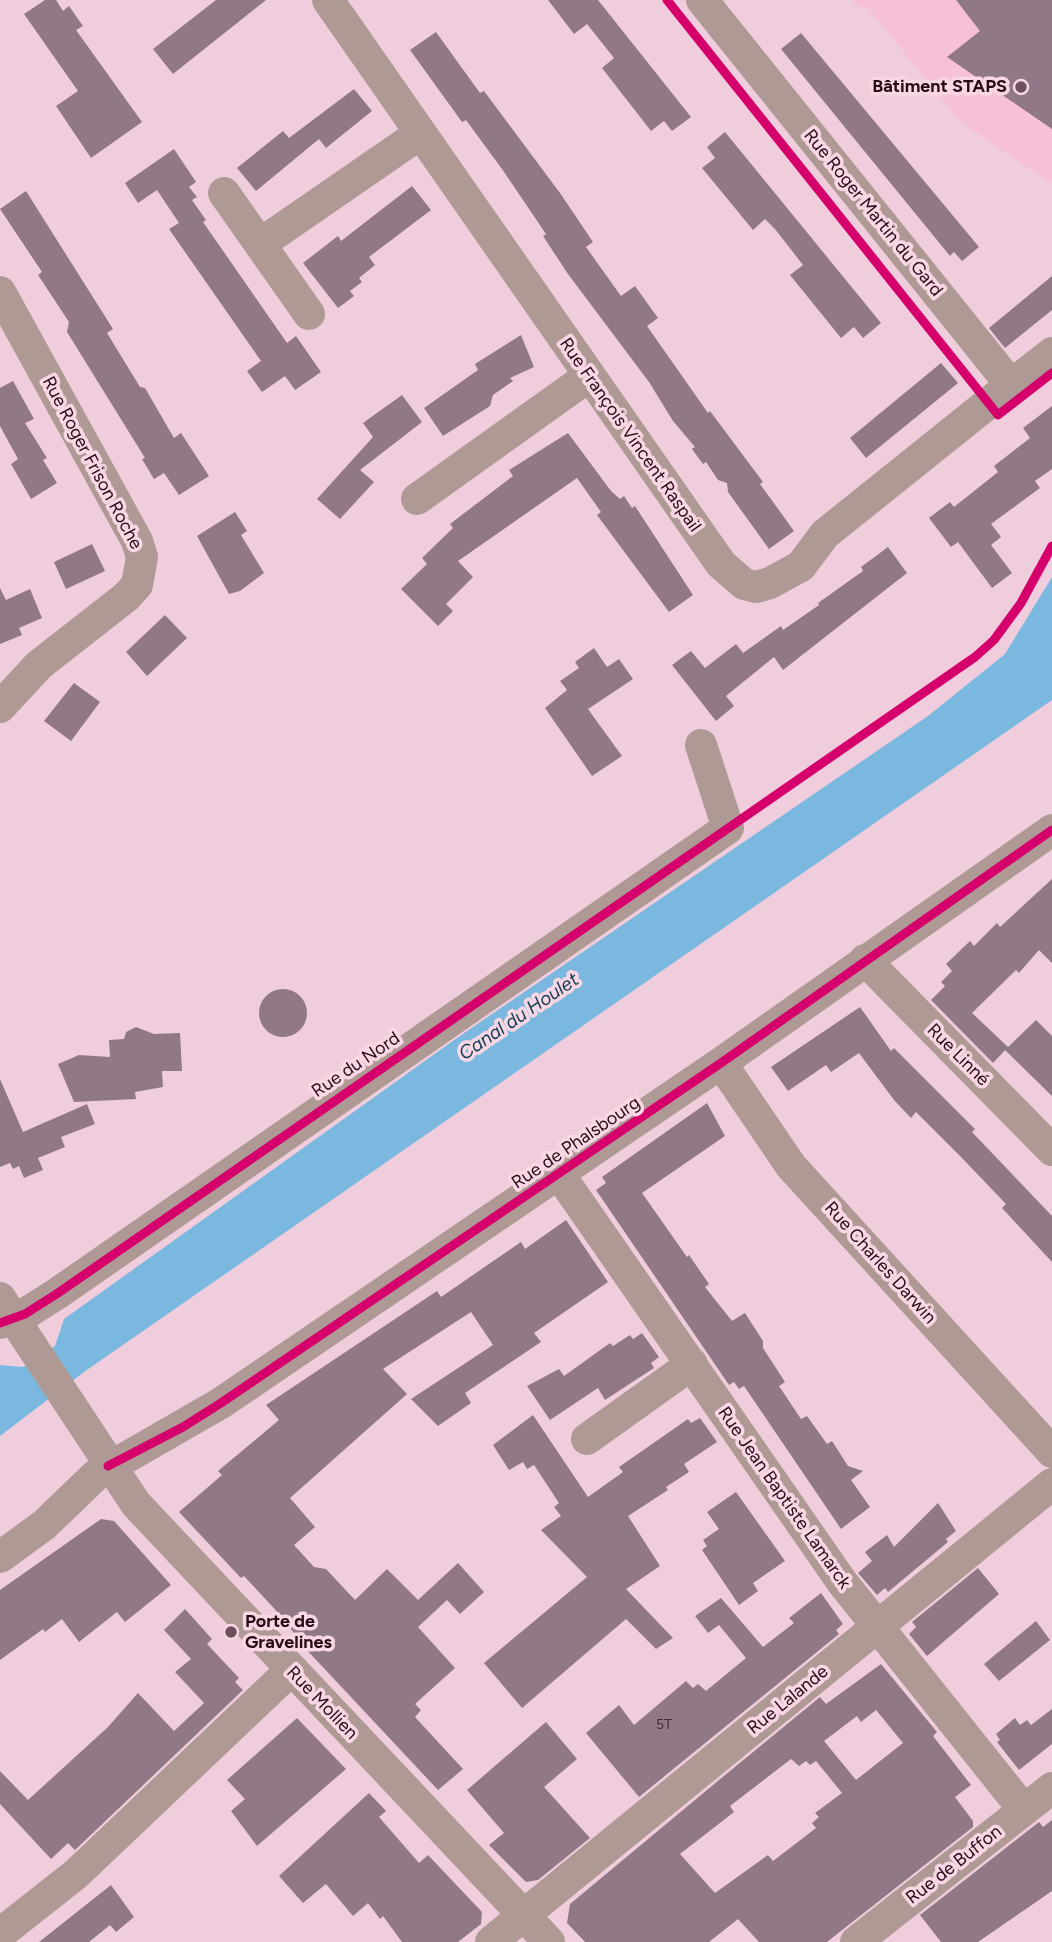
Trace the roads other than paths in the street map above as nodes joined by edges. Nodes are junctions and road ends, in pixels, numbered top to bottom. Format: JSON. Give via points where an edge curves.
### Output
{"nodes":[{"id":1,"x":328,"y":0,"type":"edge"},
{"id":2,"x":702,"y":0,"type":"edge"},
{"id":3,"x":421,"y":133,"type":"junction"},
{"id":4,"x":224,"y":193,"type":"dead end"},
{"id":5,"x":260,"y":244,"type":"junction"},
{"id":6,"x":0,"y":292,"type":"edge"},
{"id":7,"x":309,"y":314,"type":"dead end"},
{"id":8,"x":1052,"y":353,"type":"edge"},
{"id":9,"x":589,"y":376,"type":"junction"},
{"id":10,"x":1011,"y":386,"type":"junction"},
{"id":11,"x":417,"y":499,"type":"dead end"},
{"id":12,"x":0,"y":707,"type":"edge"},
{"id":13,"x":701,"y":745,"type":"dead end"},
{"id":14,"x":1052,"y":830,"type":"edge"},
{"id":15,"x":865,"y":960,"type":"junction"},
{"id":16,"x":722,"y":1063,"type":"junction"},
{"id":17,"x":1052,"y":1150,"type":"edge"},
{"id":18,"x":559,"y":1174,"type":"junction"},
{"id":19,"x":4,"y":1314,"type":"edge"},
{"id":20,"x":692,"y":1364,"type":"junction"},
{"id":21,"x":587,"y":1439,"type":"dead end"},
{"id":22,"x":1052,"y":1452,"type":"edge"},
{"id":23,"x":108,"y":1466,"type":"junction"},
{"id":24,"x":1052,"y":1484,"type":"edge"},
{"id":25,"x":0,"y":1557,"type":"edge"},
{"id":26,"x":877,"y":1628,"type":"junction"},
{"id":27,"x":291,"y":1670,"type":"junction"},
{"id":28,"x":1052,"y":1788,"type":"edge"},
{"id":29,"x":1024,"y":1810,"type":"junction"},
{"id":30,"x":524,"y":1916,"type":"junction"},
{"id":31,"x":0,"y":1934,"type":"edge"},
{"id":32,"x":491,"y":1942,"type":"edge"},
{"id":33,"x":549,"y":1942,"type":"edge"},
{"id":34,"x":856,"y":1942,"type":"edge"}],
"edges":[{"from":1,"to":3,"type":"street","name":"Rue François Vincent Raspail"},
{"from":2,"to":10,"type":"street","name":"Rue Roger Martin du Gard"},
{"from":3,"to":5,"type":"street"},
{"from":3,"to":9,"type":"street","name":"Rue François Vincent Raspail"},
{"from":4,"to":5,"type":"street"},
{"from":5,"to":7,"type":"street"},
{"from":6,"to":12,"type":"street","name":"Rue Roger Frison Roche","via":[[137,541],[142,571],[126,597],[39,665]]},
{"from":8,"to":10,"type":"street"},
{"from":9,"to":10,"type":"street","name":"Rue François Vincent Raspail","via":[[721,564],[731,576],[756,587],[801,566],[825,534]]},
{"from":9,"to":11,"type":"street"},
{"from":13,"to":19,"type":"street","name":"Rue du Nord","via":[[728,828],[58,1293]]},
{"from":14,"to":15,"type":"street","name":"Rue de Phalsbourg"},
{"from":15,"to":16,"type":"street","name":"Rue de Phalsbourg"},
{"from":15,"to":17,"type":"street","name":"Rue Linné"},
{"from":16,"to":18,"type":"street","name":"Rue de Phalsbourg"},
{"from":16,"to":22,"type":"street","name":"Rue Charles Darwin","via":[[791,1166]]},
{"from":18,"to":20,"type":"street","name":"Rue Jean Baptiste Lamarck"},
{"from":18,"to":23,"type":"street","name":"Rue de Phalsbourg","via":[[198,1418]]},
{"from":19,"to":23,"type":"street","name":"Rue Mollien"},
{"from":20,"to":21,"type":"street"},
{"from":20,"to":26,"type":"street","name":"Rue Jean Baptiste Lamarck"},
{"from":23,"to":25,"type":"street","name":"Rue de Phalsbourg","via":[[44,1525]]},
{"from":23,"to":27,"type":"street","name":"Rue Mollien","via":[[160,1532]]},
{"from":24,"to":26,"type":"street","name":"Rue Lalande"},
{"from":26,"to":29,"type":"street","name":"Rue Jean Baptiste Lamarck"},
{"from":26,"to":30,"type":"street","name":"Rue Lalande"},
{"from":27,"to":30,"type":"street","name":"Rue Mollien"},
{"from":27,"to":31,"type":"street","via":[[76,1874]]},
{"from":28,"to":29,"type":"street","name":"Rue de Buffon"},
{"from":29,"to":34,"type":"street","name":"Rue de Buffon"},
{"from":30,"to":32,"type":"street","name":"Rue Lalande"},
{"from":30,"to":33,"type":"street","name":"Rue Mollien"}]}
